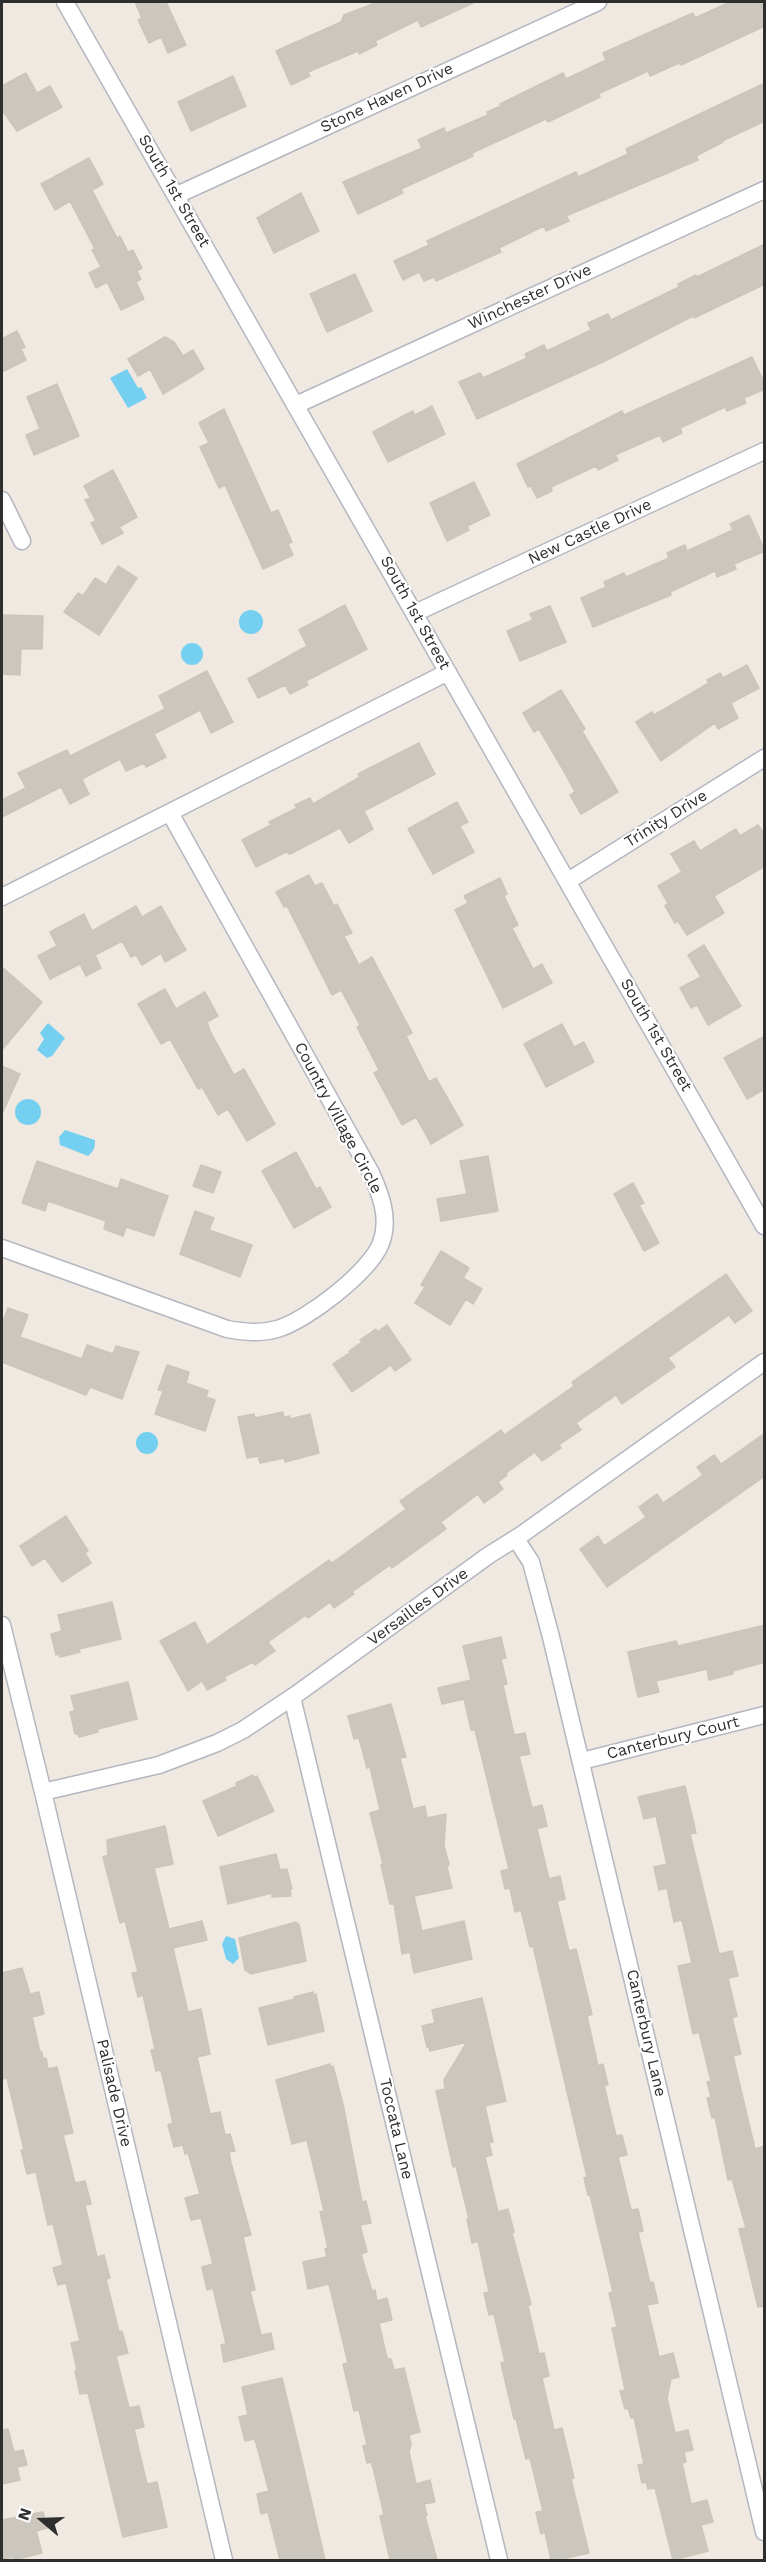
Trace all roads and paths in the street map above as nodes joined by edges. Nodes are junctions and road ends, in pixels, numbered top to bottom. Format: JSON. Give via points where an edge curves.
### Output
{"nodes":[{"id":1,"x":65,"y":2,"type":"edge"},
{"id":2,"x":598,"y":2,"type":"edge"},
{"id":3,"x":765,"y":190,"type":"edge"},
{"id":4,"x":177,"y":195,"type":"junction"},
{"id":5,"x":296,"y":405,"type":"junction"},
{"id":6,"x":765,"y":451,"type":"edge"},
{"id":7,"x":2,"y":500,"type":"edge"},
{"id":8,"x":22,"y":541,"type":"dead end"},
{"id":9,"x":415,"y":613,"type":"junction"},
{"id":10,"x":448,"y":672,"type":"junction"},
{"id":11,"x":765,"y":758,"type":"edge"},
{"id":12,"x":170,"y":813,"type":"junction"},
{"id":13,"x":568,"y":881,"type":"junction"},
{"id":14,"x":2,"y":897,"type":"edge"},
{"id":15,"x":765,"y":1226,"type":"edge"},
{"id":16,"x":2,"y":1248,"type":"edge"},
{"id":17,"x":765,"y":1362,"type":"edge"},
{"id":18,"x":516,"y":1539,"type":"junction"},
{"id":19,"x":2,"y":1625,"type":"edge"},
{"id":20,"x":292,"y":1697,"type":"junction"},
{"id":21,"x":765,"y":1716,"type":"edge"},
{"id":22,"x":582,"y":1761,"type":"junction"},
{"id":23,"x":43,"y":1792,"type":"junction"},
{"id":24,"x":765,"y":2532,"type":"edge"},
{"id":25,"x":224,"y":2560,"type":"edge"},
{"id":26,"x":499,"y":2560,"type":"edge"}],
"edges":[{"from":1,"to":4,"type":"street","name":"South 1st Street"},
{"from":2,"to":4,"type":"street","name":"Stone Haven Drive"},
{"from":3,"to":5,"type":"street","name":"Winchester Drive"},
{"from":4,"to":5,"type":"street","name":"South 1st Street"},
{"from":5,"to":9,"type":"street","name":"South 1st Street"},
{"from":6,"to":9,"type":"street","name":"New Castle Drive"},
{"from":7,"to":8,"type":"street"},
{"from":9,"to":10,"type":"street","name":"South 1st Street"},
{"from":10,"to":12,"type":"street"},
{"from":10,"to":13,"type":"street","name":"South 1st Street"},
{"from":11,"to":13,"type":"street","name":"Trinity Drive"},
{"from":12,"to":14,"type":"street"},
{"from":12,"to":16,"type":"street","name":"Country Village Circle","via":[[371,1173],[385,1221],[382,1241],[367,1268],[336,1293],[279,1329],[262,1332],[227,1329]]},
{"from":13,"to":15,"type":"street","name":"South 1st Street"},
{"from":17,"to":18,"type":"street","name":"Versailles Drive"},
{"from":18,"to":20,"type":"street","name":"Versailles Drive"},
{"from":18,"to":22,"type":"street","name":"Canterbury Lane","via":[[531,1563]]},
{"from":19,"to":23,"type":"street","name":"Palisade Drive"},
{"from":20,"to":23,"type":"street","name":"Versailles Drive","via":[[243,1730],[197,1751],[159,1765]]},
{"from":20,"to":26,"type":"street","name":"Toccata Lane"},
{"from":21,"to":22,"type":"street","name":"Canterbury Court"},
{"from":22,"to":24,"type":"street","name":"Canterbury Lane"},
{"from":23,"to":25,"type":"street","name":"Palisade Drive"}]}
